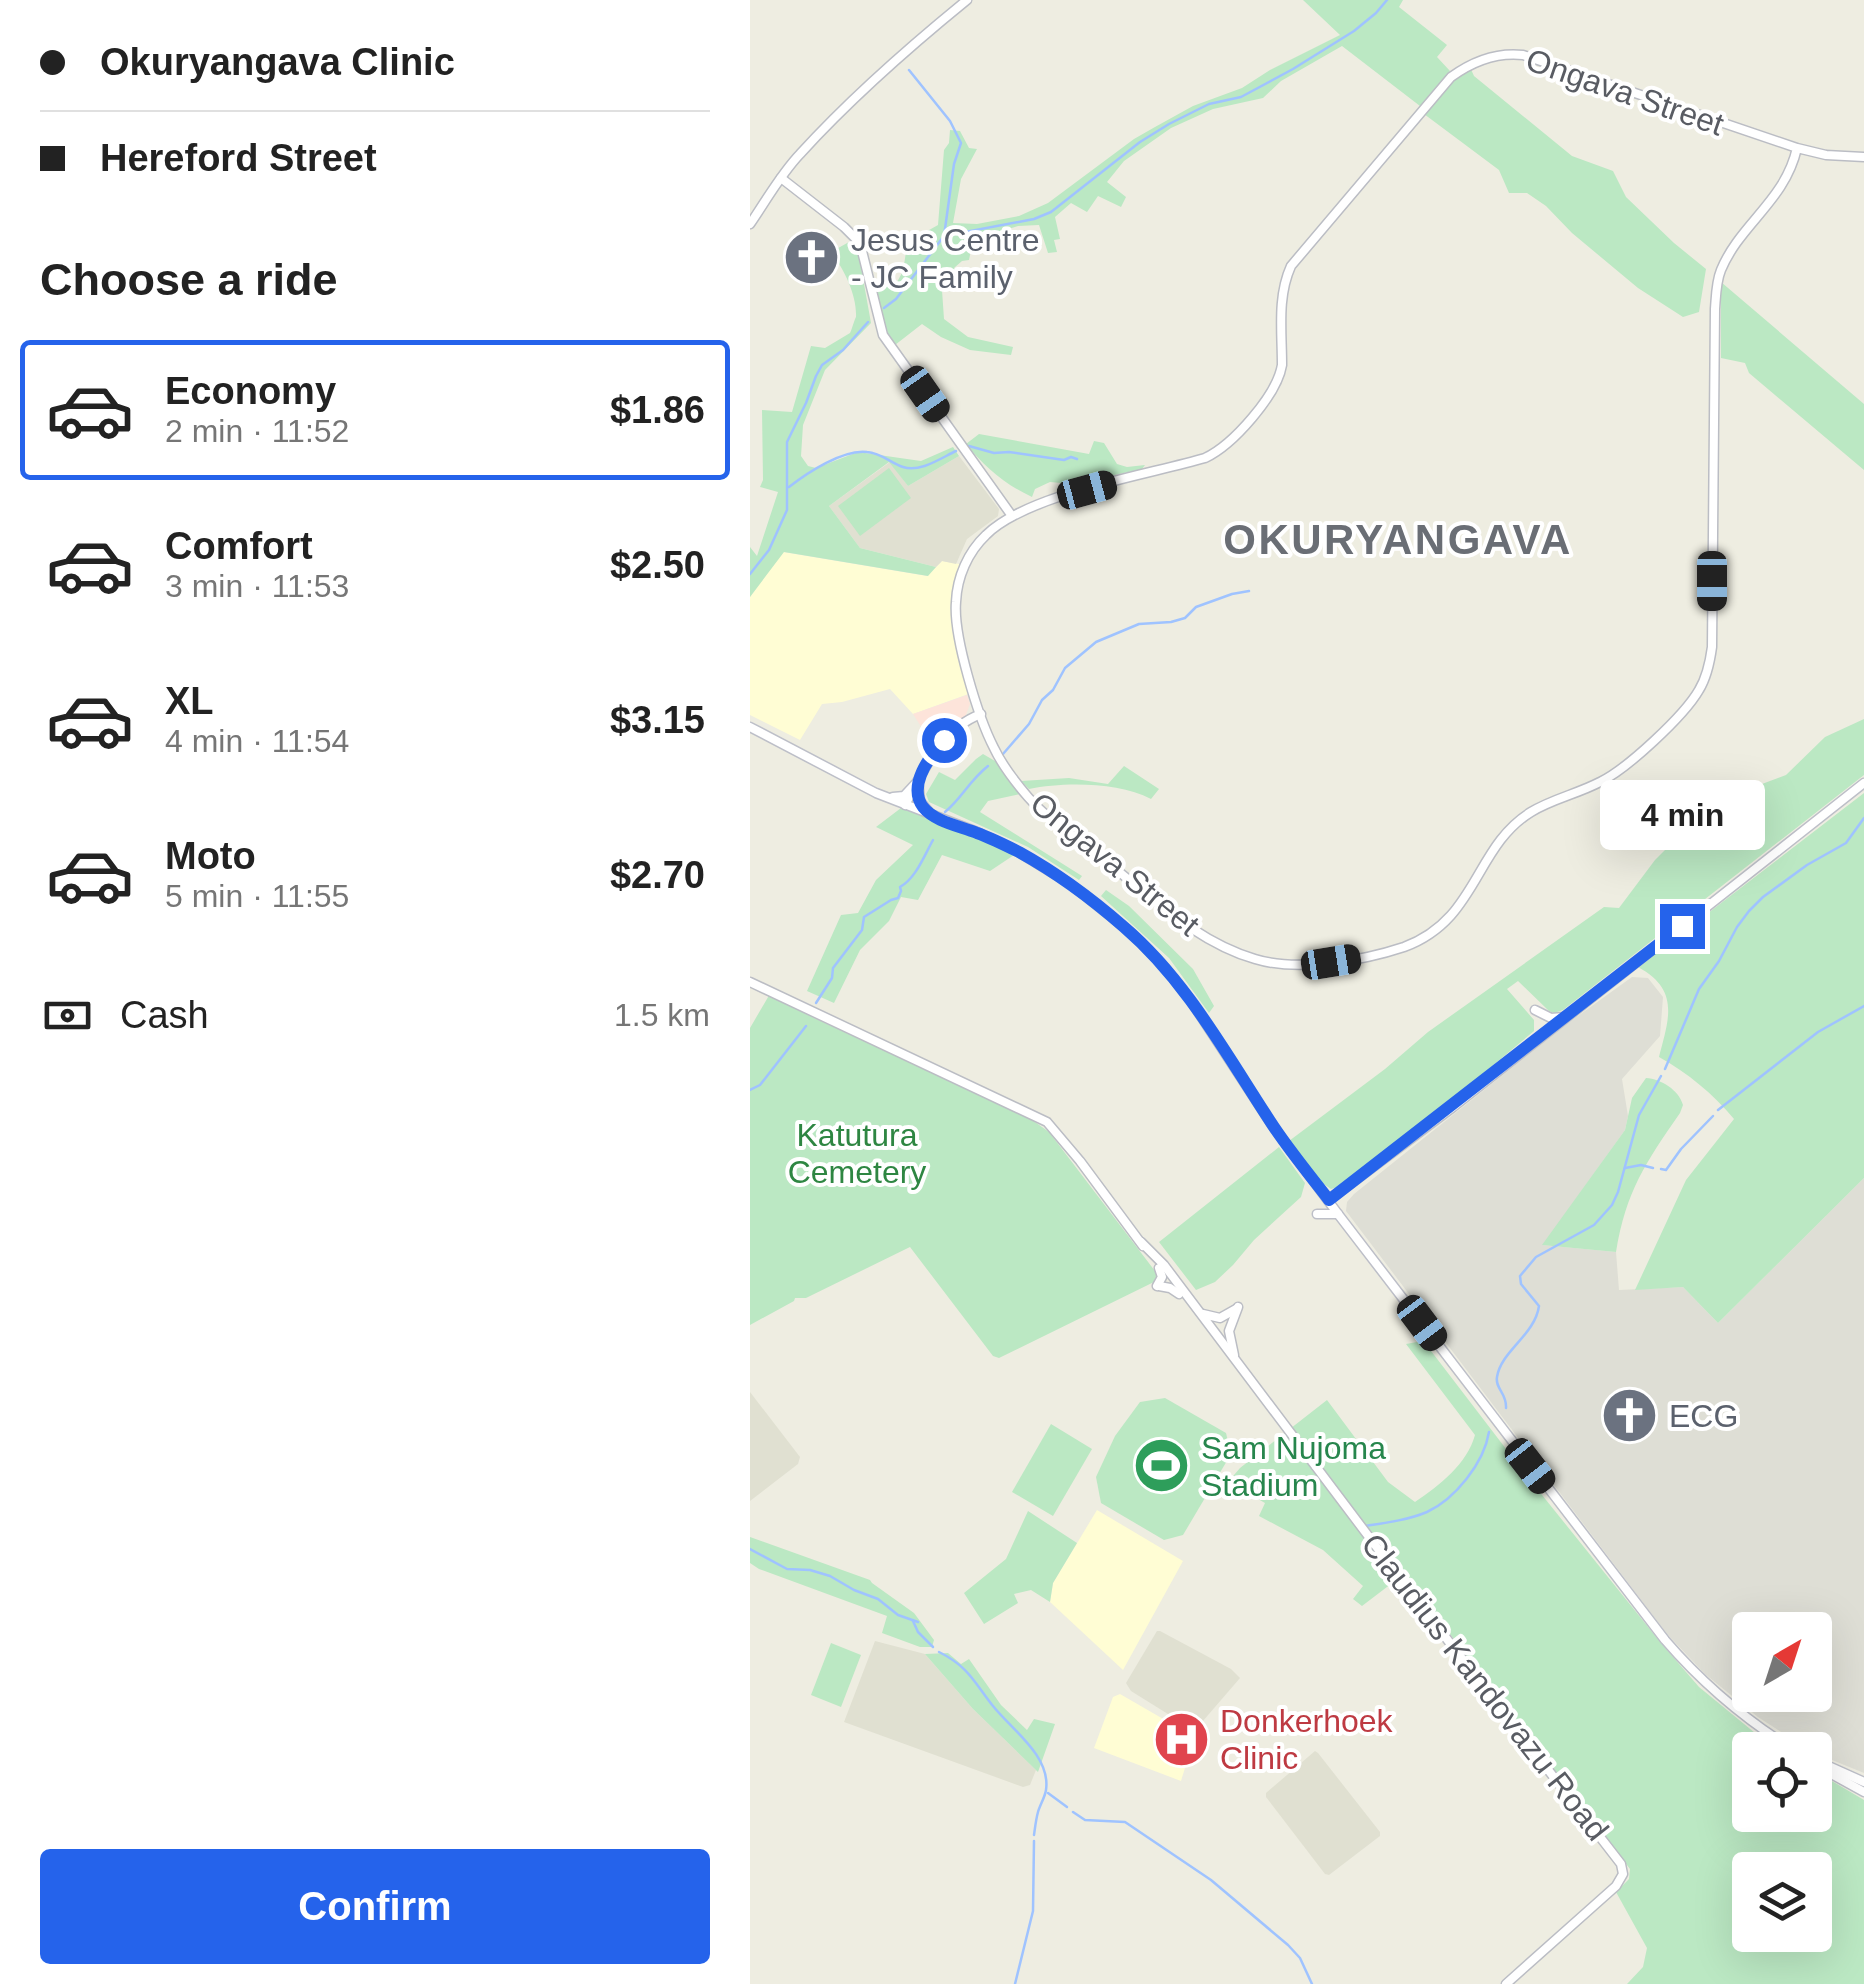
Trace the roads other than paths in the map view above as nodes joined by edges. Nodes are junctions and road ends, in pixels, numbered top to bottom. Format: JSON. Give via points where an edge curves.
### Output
{"nodes":[{"id":1,"x":967,"y":0,"type":"edge"},
{"id":2,"x":1781,"y":144,"type":"junction"},
{"id":3,"x":1797,"y":148,"type":"junction"},
{"id":4,"x":1815,"y":153,"type":"junction"},
{"id":5,"x":1864,"y":158,"type":"edge"},
{"id":6,"x":1792,"y":169,"type":"junction"},
{"id":7,"x":782,"y":181,"type":"junction"},
{"id":8,"x":750,"y":228,"type":"edge"},
{"id":9,"x":1012,"y":516,"type":"junction"},
{"id":10,"x":981,"y":714,"type":"junction"},
{"id":11,"x":750,"y":727,"type":"edge"},
{"id":12,"x":918,"y":780,"type":"junction"},
{"id":13,"x":1864,"y":783,"type":"edge"},
{"id":14,"x":883,"y":797,"type":"junction"},
{"id":15,"x":905,"y":806,"type":"junction"},
{"id":16,"x":935,"y":817,"type":"junction"},
{"id":17,"x":750,"y":982,"type":"edge"},
{"id":18,"x":1573,"y":1012,"type":"junction"},
{"id":19,"x":1540,"y":1037,"type":"junction"},
{"id":20,"x":1329,"y":1200,"type":"junction"},
{"id":21,"x":1317,"y":1214,"type":"dead end"},
{"id":22,"x":1338,"y":1214,"type":"junction"},
{"id":23,"x":1141,"y":1242,"type":"junction"},
{"id":24,"x":1159,"y":1268,"type":"junction"},
{"id":25,"x":1179,"y":1294,"type":"junction"},
{"id":26,"x":1199,"y":1312,"type":"junction"},
{"id":27,"x":1232,"y":1358,"type":"junction"},
{"id":28,"x":1242,"y":1370,"type":"junction"},
{"id":29,"x":1766,"y":1732,"type":"edge"},
{"id":30,"x":1832,"y":1769,"type":"edge"},
{"id":31,"x":1832,"y":1772,"type":"edge"},
{"id":32,"x":1864,"y":1782,"type":"edge"},
{"id":33,"x":1864,"y":1792,"type":"edge"},
{"id":34,"x":1506,"y":1984,"type":"edge"}],
"edges":[{"from":1,"to":7,"type":"street","via":[[815,136]]},
{"from":2,"to":3,"type":"street","name":"Ongava Street"},
{"from":2,"to":6,"type":"street"},
{"from":2,"to":9,"type":"street","name":"Ongava Street","via":[[1524,55],[1469,65],[1445,82],[1291,266],[1282,296],[1280,375],[1230,442],[1205,458]]},
{"from":3,"to":4,"type":"street","name":"Ongava Street"},
{"from":3,"to":6,"type":"street","name":"Ongava Street"},
{"from":4,"to":5,"type":"street","name":"Ongava Street"},
{"from":4,"to":6,"type":"street"},
{"from":6,"to":10,"type":"street","name":"Ongava Street","via":[[1726,260],[1717,286],[1712,640],[1704,680],[1682,712],[1622,769],[1515,824],[1465,900],[1426,937],[1387,952],[1312,964],[1257,960],[1214,943],[1040,809],[997,754]]},
{"from":7,"to":8,"type":"street"},
{"from":7,"to":9,"type":"street","via":[[860,243],[883,335]]},
{"from":9,"to":10,"type":"street","name":"Ongava Street","via":[[976,546],[956,594],[957,631]]},
{"from":10,"to":12,"type":"street","via":[[944,740]]},
{"from":11,"to":14,"type":"street"},
{"from":12,"to":14,"type":"street","via":[[900,798]]},
{"from":12,"to":15,"type":"street"},
{"from":12,"to":16,"type":"street","via":[[920,802]]},
{"from":13,"to":18,"type":"street"},
{"from":14,"to":15,"type":"street"},
{"from":15,"to":16,"type":"street"},
{"from":16,"to":20,"type":"street","via":[[1028,858],[1129,931],[1189,998]]},
{"from":17,"to":23,"type":"street","name":"Claudius Kandovazu Road","via":[[1047,1122]]},
{"from":18,"to":19,"type":"street"},
{"from":18,"to":19,"type":"street","via":[[1557,1019],[1535,1010]]},
{"from":19,"to":20,"type":"street","via":[[1410,1144]]},
{"from":20,"to":22,"type":"street"},
{"from":21,"to":22,"type":"street"},
{"from":22,"to":29,"type":"street","via":[[1665,1640],[1714,1693]]},
{"from":23,"to":24,"type":"street","name":"Claudius Kandovazu Road"},
{"from":23,"to":26,"type":"street","name":"Claudius Kandovazu Road"},
{"from":24,"to":25,"type":"street","name":"Claudius Kandovazu Road"},
{"from":24,"to":25,"type":"street","via":[[1158,1286]]},
{"from":25,"to":27,"type":"street","name":"Claudius Kandovazu Road"},
{"from":26,"to":27,"type":"street","name":"Claudius Kandovazu Road"},
{"from":26,"to":28,"type":"street","via":[[1220,1318],[1238,1306],[1229,1332]]},
{"from":27,"to":28,"type":"street","name":"Claudius Kandovazu Road"},
{"from":28,"to":34,"type":"street","name":"Claudius Kandovazu Road","via":[[1621,1864],[1624,1874],[1616,1886]]},
{"from":30,"to":32,"type":"street"},
{"from":31,"to":33,"type":"street"}]}
